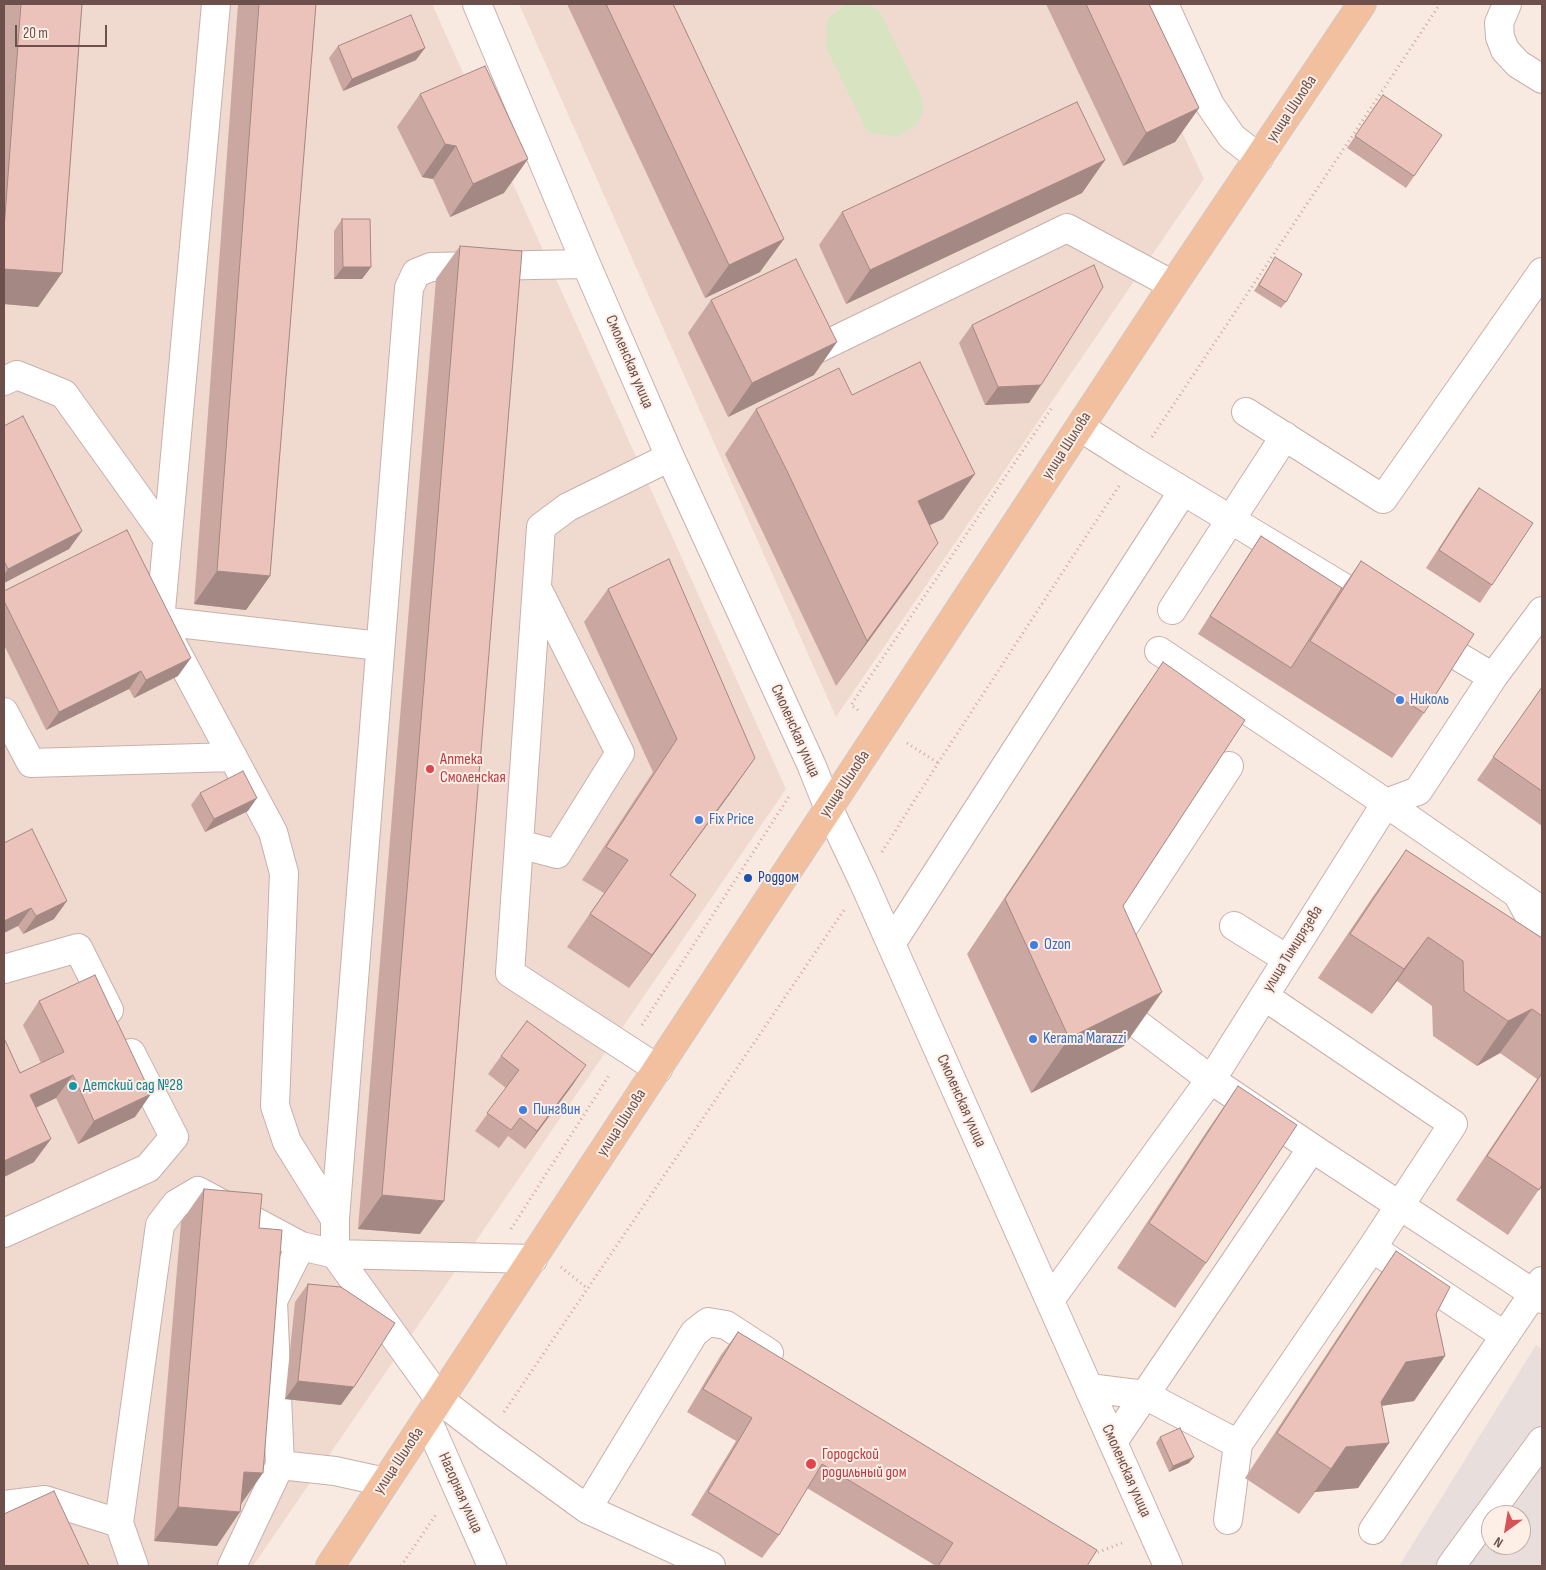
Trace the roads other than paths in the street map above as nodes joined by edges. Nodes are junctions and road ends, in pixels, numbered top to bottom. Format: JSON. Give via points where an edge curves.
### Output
{"nodes":[{"id":1,"x":216,"y":4,"type":"edge"},
{"id":2,"x":477,"y":4,"type":"edge"},
{"id":3,"x":1164,"y":4,"type":"edge"},
{"id":4,"x":1362,"y":4,"type":"edge"},
{"id":5,"x":1507,"y":4,"type":"edge"},
{"id":6,"x":1542,"y":79,"type":"edge"},
{"id":7,"x":1259,"y":158,"type":"junction"},
{"id":8,"x":586,"y":264,"type":"junction"},
{"id":9,"x":1542,"y":272,"type":"edge"},
{"id":10,"x":1173,"y":285,"type":"junction"},
{"id":11,"x":819,"y":348,"type":"edge"},
{"id":12,"x":4,"y":381,"type":"edge"},
{"id":13,"x":1246,"y":412,"type":"dead end"},
{"id":14,"x":1080,"y":427,"type":"junction"},
{"id":15,"x":1285,"y":436,"type":"junction"},
{"id":16,"x":670,"y":457,"type":"junction"},
{"id":17,"x":1183,"y":491,"type":"junction"},
{"id":18,"x":1230,"y":519,"type":"junction"},
{"id":19,"x":167,"y":538,"type":"junction"},
{"id":20,"x":536,"y":588,"type":"junction"},
{"id":21,"x":1172,"y":610,"type":"dead end"},
{"id":22,"x":1542,"y":611,"type":"edge"},
{"id":23,"x":160,"y":621,"type":"junction"},
{"id":24,"x":380,"y":646,"type":"junction"},
{"id":25,"x":1159,"y":651,"type":"dead end"},
{"id":26,"x":1493,"y":677,"type":"junction"},
{"id":27,"x":4,"y":712,"type":"edge"},
{"id":28,"x":233,"y":757,"type":"junction"},
{"id":29,"x":1229,"y":766,"type":"edge"},
{"id":30,"x":1386,"y":803,"type":"junction"},
{"id":31,"x":829,"y":809,"type":"junction"},
{"id":32,"x":519,"y":844,"type":"junction"},
{"id":33,"x":1516,"y":893,"type":"junction"},
{"id":34,"x":1542,"y":911,"type":"edge"},
{"id":35,"x":1234,"y":926,"type":"dead end"},
{"id":36,"x":1542,"y":939,"type":"edge"},
{"id":37,"x":891,"y":944,"type":"junction"},
{"id":38,"x":1287,"y":959,"type":"junction"},
{"id":39,"x":4,"y":969,"type":"edge"},
{"id":40,"x":1264,"y":996,"type":"junction"},
{"id":41,"x":658,"y":1069,"type":"junction"},
{"id":42,"x":1210,"y":1079,"type":"junction"},
{"id":43,"x":1312,"y":1148,"type":"junction"},
{"id":44,"x":1399,"y":1206,"type":"junction"},
{"id":45,"x":335,"y":1219,"type":"junction"},
{"id":46,"x":4,"y":1233,"type":"edge"},
{"id":47,"x":301,"y":1246,"type":"junction"},
{"id":48,"x":1372,"y":1248,"type":"junction"},
{"id":49,"x":335,"y":1254,"type":"junction"},
{"id":50,"x":532,"y":1259,"type":"junction"},
{"id":51,"x":1539,"y":1291,"type":"edge"},
{"id":52,"x":1050,"y":1300,"type":"junction"},
{"id":53,"x":1505,"y":1336,"type":"junction"},
{"id":54,"x":792,"y":1367,"type":"edge"},
{"id":55,"x":1089,"y":1388,"type":"junction"},
{"id":56,"x":1145,"y":1395,"type":"junction"},
{"id":57,"x":434,"y":1409,"type":"junction"},
{"id":58,"x":1542,"y":1441,"type":"edge"},
{"id":59,"x":1114,"y":1442,"type":"junction"},
{"id":60,"x":1238,"y":1444,"type":"junction"},
{"id":61,"x":280,"y":1465,"type":"junction"},
{"id":62,"x":385,"y":1482,"type":"junction"},
{"id":63,"x":4,"y":1505,"type":"edge"},
{"id":64,"x":587,"y":1509,"type":"junction"},
{"id":65,"x":1228,"y":1520,"type":"dead end"},
{"id":66,"x":119,"y":1523,"type":"junction"},
{"id":67,"x":1373,"y":1530,"type":"dead end"},
{"id":68,"x":134,"y":1566,"type":"edge"},
{"id":69,"x":232,"y":1566,"type":"edge"},
{"id":70,"x":330,"y":1566,"type":"edge"},
{"id":71,"x":492,"y":1566,"type":"edge"},
{"id":72,"x":711,"y":1566,"type":"edge"},
{"id":73,"x":1168,"y":1566,"type":"edge"},
{"id":74,"x":1451,"y":1566,"type":"edge"}],
"edges":[{"from":1,"to":19,"type":"street"},
{"from":2,"to":8,"type":"street","name":"Смоленская улица"},
{"from":3,"to":7,"type":"street","via":[[1210,105],[1232,136]]},
{"from":4,"to":7,"type":"main road","name":"улица Шилова"},
{"from":5,"to":6,"type":"street","via":[[1499,23],[1505,50],[1518,64]]},
{"from":7,"to":10,"type":"main road","name":"улица Шилова"},
{"from":8,"to":16,"type":"street","name":"Смоленская улица"},
{"from":8,"to":24,"type":"street","via":[[431,267],[416,273],[409,288]]},
{"from":9,"to":15,"type":"street","via":[[1383,499]]},
{"from":10,"to":11,"type":"street","via":[[1067,228]]},
{"from":10,"to":14,"type":"main road","name":"улица Шилова"},
{"from":12,"to":19,"type":"street","via":[[17,374],[64,394]]},
{"from":13,"to":15,"type":"street"},
{"from":14,"to":17,"type":"street"},
{"from":14,"to":31,"type":"main road","name":"улица Шилова"},
{"from":15,"to":18,"type":"street"},
{"from":16,"to":20,"type":"street","via":[[568,507],[541,527]]},
{"from":16,"to":31,"type":"street","name":"Смоленская улица"},
{"from":17,"to":18,"type":"street"},
{"from":17,"to":37,"type":"street"},
{"from":18,"to":21,"type":"street"},
{"from":18,"to":26,"type":"street"},
{"from":19,"to":23,"type":"street"},
{"from":20,"to":32,"type":"street"},
{"from":20,"to":32,"type":"street","via":[[620,753],[557,854]]},
{"from":22,"to":26,"type":"street"},
{"from":23,"to":24,"type":"street"},
{"from":23,"to":28,"type":"street"},
{"from":24,"to":45,"type":"street"},
{"from":25,"to":30,"type":"street"},
{"from":26,"to":30,"type":"street","via":[[1418,791]]},
{"from":27,"to":28,"type":"street","via":[[31,763]]},
{"from":28,"to":45,"type":"street","via":[[273,832],[284,873],[275,1106],[287,1142]]},
{"from":29,"to":42,"type":"street","via":[[1104,958],[1132,1020]]},
{"from":30,"to":33,"type":"street"},
{"from":30,"to":38,"type":"street","name":"улица Тимирязева"},
{"from":31,"to":37,"type":"street","name":"Смоленская улица"},
{"from":31,"to":41,"type":"main road","name":"улица Шилова"},
{"from":32,"to":41,"type":"street","via":[[510,973]]},
{"from":33,"to":34,"type":"street"},
{"from":33,"to":36,"type":"street"},
{"from":35,"to":38,"type":"street"},
{"from":37,"to":52,"type":"street","name":"Смоленская улица"},
{"from":38,"to":40,"type":"street","name":"улица Тимирязева"},
{"from":39,"to":46,"type":"street","via":[[78,948],[174,1137],[148,1168]]},
{"from":40,"to":42,"type":"street","name":"улица Тимирязева"},
{"from":40,"to":44,"type":"street","via":[[1453,1124]]},
{"from":41,"to":50,"type":"main road","name":"улица Шилова"},
{"from":42,"to":43,"type":"street"},
{"from":42,"to":52,"type":"street","name":"улица Тимирязева"},
{"from":43,"to":44,"type":"street"},
{"from":43,"to":56,"type":"street"},
{"from":44,"to":48,"type":"street"},
{"from":44,"to":51,"type":"street"},
{"from":45,"to":49,"type":"street"},
{"from":47,"to":49,"type":"street"},
{"from":47,"to":61,"type":"street","via":[[273,1301]]},
{"from":47,"to":66,"type":"street","via":[[198,1191],[176,1204],[160,1225]]},
{"from":48,"to":53,"type":"street"},
{"from":48,"to":60,"type":"street"},
{"from":49,"to":50,"type":"street"},
{"from":49,"to":57,"type":"street"},
{"from":50,"to":57,"type":"main road","name":"улица Шилова"},
{"from":51,"to":53,"type":"street"},
{"from":52,"to":55,"type":"street","name":"Смоленская улица"},
{"from":53,"to":67,"type":"street"},
{"from":54,"to":64,"type":"street","via":[[726,1325],[708,1322],[694,1333]]},
{"from":55,"to":56,"type":"street"},
{"from":55,"to":59,"type":"street","name":"Смоленская улица"},
{"from":56,"to":59,"type":"street"},
{"from":56,"to":60,"type":"street"},
{"from":57,"to":62,"type":"main road","name":"улица Шилова"},
{"from":57,"to":64,"type":"street","via":[[488,1437]]},
{"from":57,"to":71,"type":"street","name":"Нагорная улица","via":[[456,1484]]},
{"from":58,"to":74,"type":"street"},
{"from":59,"to":73,"type":"street","name":"Смоленская улица"},
{"from":60,"to":65,"type":"street"},
{"from":61,"to":62,"type":"street","via":[[335,1471]]},
{"from":61,"to":69,"type":"street"},
{"from":62,"to":70,"type":"main road","name":"улица Шилова"},
{"from":63,"to":66,"type":"street","via":[[45,1500]]},
{"from":64,"to":72,"type":"street"},
{"from":66,"to":68,"type":"street"}]}
